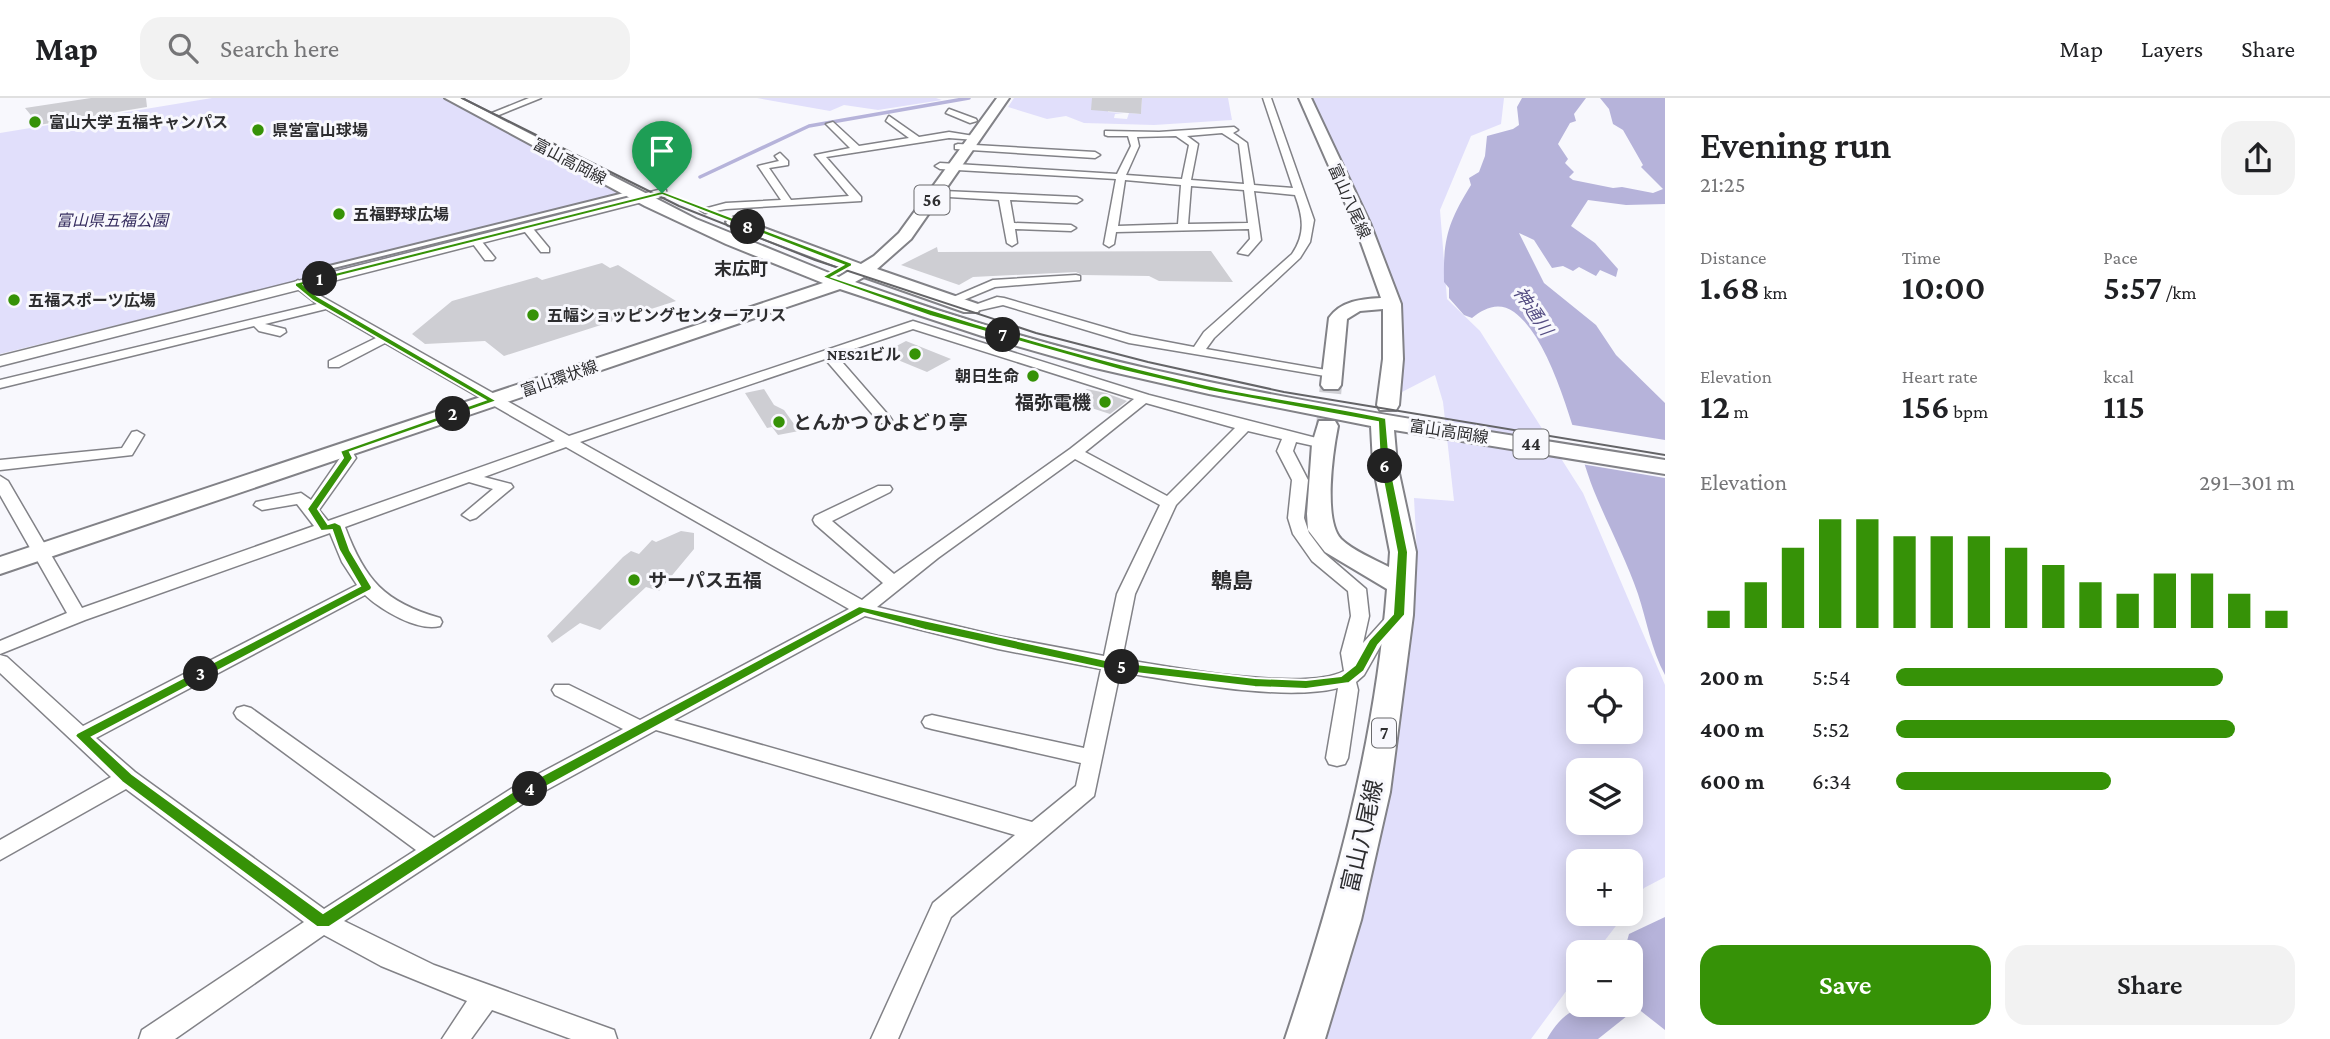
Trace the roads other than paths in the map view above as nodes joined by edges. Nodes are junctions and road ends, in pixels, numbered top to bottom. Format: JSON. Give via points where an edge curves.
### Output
{"nodes":[{"id":1,"x":451,"y":98,"type":"edge"},
{"id":2,"x":466,"y":98,"type":"edge"},
{"id":3,"x":537,"y":98,"type":"edge"},
{"id":4,"x":991,"y":98,"type":"edge"},
{"id":5,"x":1003,"y":98,"type":"edge"},
{"id":6,"x":1267,"y":98,"type":"edge"},
{"id":7,"x":1306,"y":98,"type":"edge"},
{"id":8,"x":949,"y":111,"type":"dead end"},
{"id":9,"x":496,"y":113,"type":"junction"},
{"id":10,"x":889,"y":119,"type":"dead end"},
{"id":11,"x":830,"y":124,"type":"dead end"},
{"id":12,"x":1243,"y":129,"type":"dead end"},
{"id":13,"x":1224,"y":131,"type":"junction"},
{"id":14,"x":1108,"y":133,"type":"dead end"},
{"id":15,"x":1132,"y":134,"type":"junction"},
{"id":16,"x":1178,"y":134,"type":"junction"},
{"id":17,"x":967,"y":138,"type":"junction"},
{"id":18,"x":917,"y":140,"type":"junction"},
{"id":19,"x":857,"y":149,"type":"junction"},
{"id":20,"x":1096,"y":155,"type":"dead end"},
{"id":21,"x":780,"y":156,"type":"dead end"},
{"id":22,"x":947,"y":167,"type":"junction"},
{"id":23,"x":1121,"y":176,"type":"junction"},
{"id":24,"x":1186,"y":182,"type":"junction"},
{"id":25,"x":1250,"y":188,"type":"junction"},
{"id":26,"x":1300,"y":192,"type":"junction"},
{"id":27,"x":662,"y":193,"type":"junction"},
{"id":28,"x":928,"y":194,"type":"junction"},
{"id":29,"x":632,"y":197,"type":"junction"},
{"id":30,"x":1004,"y":197,"type":"junction"},
{"id":31,"x":1077,"y":200,"type":"dead end"},
{"id":32,"x":788,"y":202,"type":"junction"},
{"id":33,"x":705,"y":211,"type":"junction"},
{"id":34,"x":1009,"y":226,"type":"junction"},
{"id":35,"x":1255,"y":226,"type":"junction"},
{"id":36,"x":526,"y":227,"type":"junction"},
{"id":37,"x":1183,"y":227,"type":"junction"},
{"id":38,"x":1071,"y":228,"type":"dead end"},
{"id":39,"x":1113,"y":229,"type":"junction"},
{"id":40,"x":475,"y":240,"type":"junction"},
{"id":41,"x":1012,"y":243,"type":"dead end"},
{"id":42,"x":1109,"y":244,"type":"dead end"},
{"id":43,"x":545,"y":250,"type":"dead end"},
{"id":44,"x":1244,"y":253,"type":"dead end"},
{"id":45,"x":489,"y":257,"type":"dead end"},
{"id":46,"x":309,"y":272,"type":"dead end"},
{"id":47,"x":845,"y":274,"type":"junction"},
{"id":48,"x":1076,"y":278,"type":"dead end"},
{"id":49,"x":298,"y":284,"type":"junction"},
{"id":50,"x":950,"y":301,"type":"junction"},
{"id":51,"x":1392,"y":304,"type":"junction"},
{"id":52,"x":327,"y":305,"type":"junction"},
{"id":53,"x":975,"y":309,"type":"junction"},
{"id":54,"x":256,"y":322,"type":"junction"},
{"id":55,"x":280,"y":332,"type":"dead end"},
{"id":56,"x":384,"y":339,"type":"junction"},
{"id":57,"x":1039,"y":346,"type":"junction"},
{"id":58,"x":1198,"y":351,"type":"junction"},
{"id":59,"x":827,"y":353,"type":"junction"},
{"id":60,"x":1020,"y":360,"type":"junction"},
{"id":61,"x":0,"y":361,"type":"edge"},
{"id":62,"x":334,"y":364,"type":"dead end"},
{"id":63,"x":1331,"y":380,"type":"joint"},
{"id":64,"x":0,"y":384,"type":"edge"},
{"id":65,"x":485,"y":397,"type":"junction"},
{"id":66,"x":1144,"y":398,"type":"junction"},
{"id":67,"x":1392,"y":413,"type":"junction"},
{"id":68,"x":885,"y":420,"type":"dead end"},
{"id":69,"x":1245,"y":426,"type":"junction"},
{"id":70,"x":137,"y":435,"type":"dead end"},
{"id":71,"x":1325,"y":435,"type":"joint"},
{"id":72,"x":1291,"y":436,"type":"junction"},
{"id":73,"x":566,"y":442,"type":"junction"},
{"id":74,"x":1665,"y":450,"type":"edge"},
{"id":75,"x":345,"y":451,"type":"junction"},
{"id":76,"x":1076,"y":453,"type":"junction"},
{"id":77,"x":0,"y":465,"type":"edge"},
{"id":78,"x":1665,"y":467,"type":"edge"},
{"id":79,"x":468,"y":477,"type":"junction"},
{"id":80,"x":0,"y":481,"type":"edge"},
{"id":81,"x":884,"y":489,"type":"dead end"},
{"id":82,"x":1169,"y":503,"type":"junction"},
{"id":83,"x":262,"y":505,"type":"dead end"},
{"id":84,"x":312,"y":509,"type":"junction"},
{"id":85,"x":470,"y":515,"type":"dead end"},
{"id":86,"x":330,"y":527,"type":"junction"},
{"id":87,"x":38,"y":546,"type":"junction"},
{"id":88,"x":0,"y":551,"type":"edge"},
{"id":89,"x":0,"y":566,"type":"edge"},
{"id":90,"x":892,"y":583,"type":"junction"},
{"id":91,"x":366,"y":587,"type":"junction"},
{"id":92,"x":1400,"y":600,"type":"junction"},
{"id":93,"x":863,"y":609,"type":"junction"},
{"id":94,"x":78,"y":616,"type":"junction"},
{"id":95,"x":433,"y":622,"type":"dead end"},
{"id":96,"x":0,"y":648,"type":"edge"},
{"id":97,"x":0,"y":662,"type":"edge"},
{"id":98,"x":1110,"y":666,"type":"junction"},
{"id":99,"x":1349,"y":677,"type":"junction"},
{"id":100,"x":562,"y":690,"type":"dead end"},
{"id":101,"x":244,"y":713,"type":"dead end"},
{"id":102,"x":932,"y":722,"type":"dead end"},
{"id":103,"x":648,"y":726,"type":"junction"},
{"id":104,"x":82,"y":736,"type":"junction"},
{"id":105,"x":1093,"y":758,"type":"junction"},
{"id":106,"x":1336,"y":758,"type":"dead end"},
{"id":107,"x":127,"y":778,"type":"junction"},
{"id":108,"x":1035,"y":832,"type":"junction"},
{"id":109,"x":434,"y":850,"type":"junction"},
{"id":110,"x":0,"y":851,"type":"edge"},
{"id":111,"x":323,"y":922,"type":"junction"},
{"id":112,"x":486,"y":997,"type":"junction"},
{"id":113,"x":152,"y":1039,"type":"edge"},
{"id":114,"x":456,"y":1039,"type":"edge"},
{"id":115,"x":604,"y":1039,"type":"edge"},
{"id":116,"x":884,"y":1039,"type":"edge"},
{"id":117,"x":1305,"y":1039,"type":"edge"}],
"edges":[{"from":1,"to":29,"type":"main road","name":"富山高岡線","number":"44"},
{"from":2,"to":9,"type":"main road","name":"富山高岡線","number":"44"},
{"from":3,"to":9,"type":"street"},
{"from":4,"to":17,"type":"main road","name":"富山環状線","number":"56"},
{"from":5,"to":17,"type":"main road","name":"富山環状線","number":"56"},
{"from":6,"to":26,"type":"street"},
{"from":7,"to":51,"type":"main road","name":"富山八尾線","number":"7","via":[[1362,223]]},
{"from":8,"to":17,"type":"street"},
{"from":9,"to":27,"type":"main road","name":"富山高岡線","number":"44"},
{"from":10,"to":18,"type":"street"},
{"from":11,"to":19,"type":"street"},
{"from":12,"to":13,"type":"street"},
{"from":13,"to":16,"type":"street"},
{"from":13,"to":25,"type":"street","via":[[1243,143]]},
{"from":14,"to":15,"type":"street"},
{"from":15,"to":16,"type":"street"},
{"from":15,"to":23,"type":"street","via":[[1135,146]]},
{"from":16,"to":24,"type":"street","via":[[1194,144]]},
{"from":17,"to":18,"type":"street"},
{"from":17,"to":20,"type":"street"},
{"from":17,"to":22,"type":"main road","name":"富山環状線","number":"56"},
{"from":18,"to":19,"type":"street"},
{"from":19,"to":32,"type":"street","via":[[820,155],[858,199]]},
{"from":21,"to":32,"type":"street","via":[[785,163],[763,166]]},
{"from":22,"to":23,"type":"street"},
{"from":22,"to":28,"type":"main road","name":"富山環状線","number":"56"},
{"from":23,"to":24,"type":"street"},
{"from":23,"to":39,"type":"street"},
{"from":24,"to":25,"type":"street"},
{"from":24,"to":37,"type":"street"},
{"from":25,"to":26,"type":"street"},
{"from":25,"to":35,"type":"street"},
{"from":26,"to":58,"type":"street","via":[[1309,220],[1305,242]]},
{"from":27,"to":29,"type":"street"},
{"from":27,"to":33,"type":"main road","name":"富山高岡線","number":"44"},
{"from":28,"to":30,"type":"street"},
{"from":28,"to":47,"type":"main road","name":"富山環状線","number":"56","via":[[905,236],[880,260]]},
{"from":29,"to":36,"type":"street"},
{"from":29,"to":46,"type":"street"},
{"from":29,"to":47,"type":"main road","name":"富山高岡線","number":"44","via":[[769,256]]},
{"from":30,"to":31,"type":"street"},
{"from":30,"to":34,"type":"street"},
{"from":32,"to":33,"type":"street"},
{"from":33,"to":47,"type":"main road","name":"富山高岡線","number":"44"},
{"from":34,"to":38,"type":"street"},
{"from":34,"to":41,"type":"street"},
{"from":35,"to":37,"type":"street"},
{"from":35,"to":44,"type":"street","via":[[1256,240]]},
{"from":36,"to":40,"type":"street"},
{"from":36,"to":43,"type":"street"},
{"from":37,"to":39,"type":"street"},
{"from":39,"to":42,"type":"street"},
{"from":40,"to":45,"type":"street"},
{"from":40,"to":49,"type":"street"},
{"from":47,"to":50,"type":"main road","name":"富山高岡線","number":"44"},
{"from":47,"to":57,"type":"main road","name":"富山高岡線","number":"44"},
{"from":47,"to":65,"type":"main road","name":"富山環状線","number":"56"},
{"from":48,"to":50,"type":"street","via":[[993,284]]},
{"from":49,"to":52,"type":"street"},
{"from":49,"to":61,"type":"street"},
{"from":50,"to":53,"type":"main road","name":"富山高岡線","number":"44"},
{"from":51,"to":63,"type":"main road","via":[[1358,306],[1342,313]]},
{"from":51,"to":67,"type":"main road","name":"富山八尾線","number":"7"},
{"from":52,"to":54,"type":"street"},
{"from":52,"to":56,"type":"street"},
{"from":53,"to":58,"type":"street","via":[[1004,302],[1110,335]]},
{"from":53,"to":67,"type":"main road","name":"富山高岡線","number":"44","via":[[1113,350]]},
{"from":54,"to":55,"type":"street"},
{"from":54,"to":64,"type":"street"},
{"from":56,"to":62,"type":"street"},
{"from":56,"to":65,"type":"street"},
{"from":57,"to":60,"type":"street"},
{"from":57,"to":67,"type":"main road","name":"富山高岡線","number":"44","via":[[1209,388]]},
{"from":58,"to":63,"type":"street"},
{"from":59,"to":60,"type":"street","via":[[913,325]]},
{"from":59,"to":68,"type":"street"},
{"from":59,"to":73,"type":"street"},
{"from":60,"to":66,"type":"street"},
{"from":65,"to":73,"type":"street"},
{"from":65,"to":75,"type":"main road","name":"富山環状線","number":"56"},
{"from":65,"to":87,"type":"main road","name":"富山環状線","number":"56"},
{"from":66,"to":69,"type":"street"},
{"from":66,"to":76,"type":"street"},
{"from":67,"to":74,"type":"main road","name":"富山高岡線","number":"44"},
{"from":67,"to":78,"type":"main road","name":"富山高岡線","number":"44"},
{"from":67,"to":92,"type":"main road","name":"富山八尾線","number":"7","via":[[1385,464],[1402,552]]},
{"from":69,"to":72,"type":"street"},
{"from":69,"to":82,"type":"street"},
{"from":70,"to":77,"type":"street","via":[[127,452]]},
{"from":71,"to":72,"type":"street"},
{"from":71,"to":92,"type":"main road","via":[[1321,530],[1334,547]]},
{"from":72,"to":99,"type":"street","via":[[1285,451],[1300,480],[1296,518],[1301,534],[1318,557],[1357,589],[1360,616]]},
{"from":73,"to":79,"type":"street"},
{"from":73,"to":93,"type":"street"},
{"from":75,"to":84,"type":"street","via":[[348,458]]},
{"from":75,"to":87,"type":"main road","name":"富山環状線","number":"56"},
{"from":76,"to":82,"type":"street"},
{"from":76,"to":90,"type":"street"},
{"from":79,"to":85,"type":"street","via":[[505,487]]},
{"from":79,"to":86,"type":"street"},
{"from":80,"to":87,"type":"street"},
{"from":81,"to":90,"type":"street","via":[[821,520]]},
{"from":82,"to":98,"type":"street","via":[[1126,594]]},
{"from":83,"to":84,"type":"street","via":[[301,498]]},
{"from":84,"to":86,"type":"street"},
{"from":86,"to":91,"type":"street"},
{"from":86,"to":94,"type":"street"},
{"from":87,"to":88,"type":"main road","name":"富山環状線","number":"56"},
{"from":87,"to":89,"type":"main road","name":"富山環状線","number":"56"},
{"from":87,"to":94,"type":"street"},
{"from":90,"to":93,"type":"street"},
{"from":91,"to":95,"type":"street","via":[[404,616]]},
{"from":91,"to":104,"type":"street"},
{"from":92,"to":99,"type":"street","via":[[1360,668]]},
{"from":92,"to":117,"type":"main road","name":"富山八尾線","number":"7","via":[[1374,792],[1343,920]]},
{"from":93,"to":98,"type":"street"},
{"from":93,"to":103,"type":"street"},
{"from":94,"to":96,"type":"street"},
{"from":97,"to":104,"type":"street"},
{"from":98,"to":99,"type":"street","via":[[1255,683],[1306,685]]},
{"from":98,"to":105,"type":"street"},
{"from":99,"to":106,"type":"street"},
{"from":100,"to":103,"type":"street"},
{"from":101,"to":109,"type":"street"},
{"from":102,"to":105,"type":"street"},
{"from":103,"to":108,"type":"street"},
{"from":103,"to":109,"type":"street","via":[[522,793]]},
{"from":104,"to":107,"type":"street"},
{"from":105,"to":108,"type":"street","via":[[1086,790]]},
{"from":107,"to":110,"type":"street"},
{"from":107,"to":111,"type":"street"},
{"from":108,"to":116,"type":"street","via":[[942,910]]},
{"from":109,"to":111,"type":"street"},
{"from":111,"to":112,"type":"street","via":[[355,942]]},
{"from":111,"to":113,"type":"street"},
{"from":112,"to":114,"type":"street"},
{"from":112,"to":115,"type":"street"}]}
